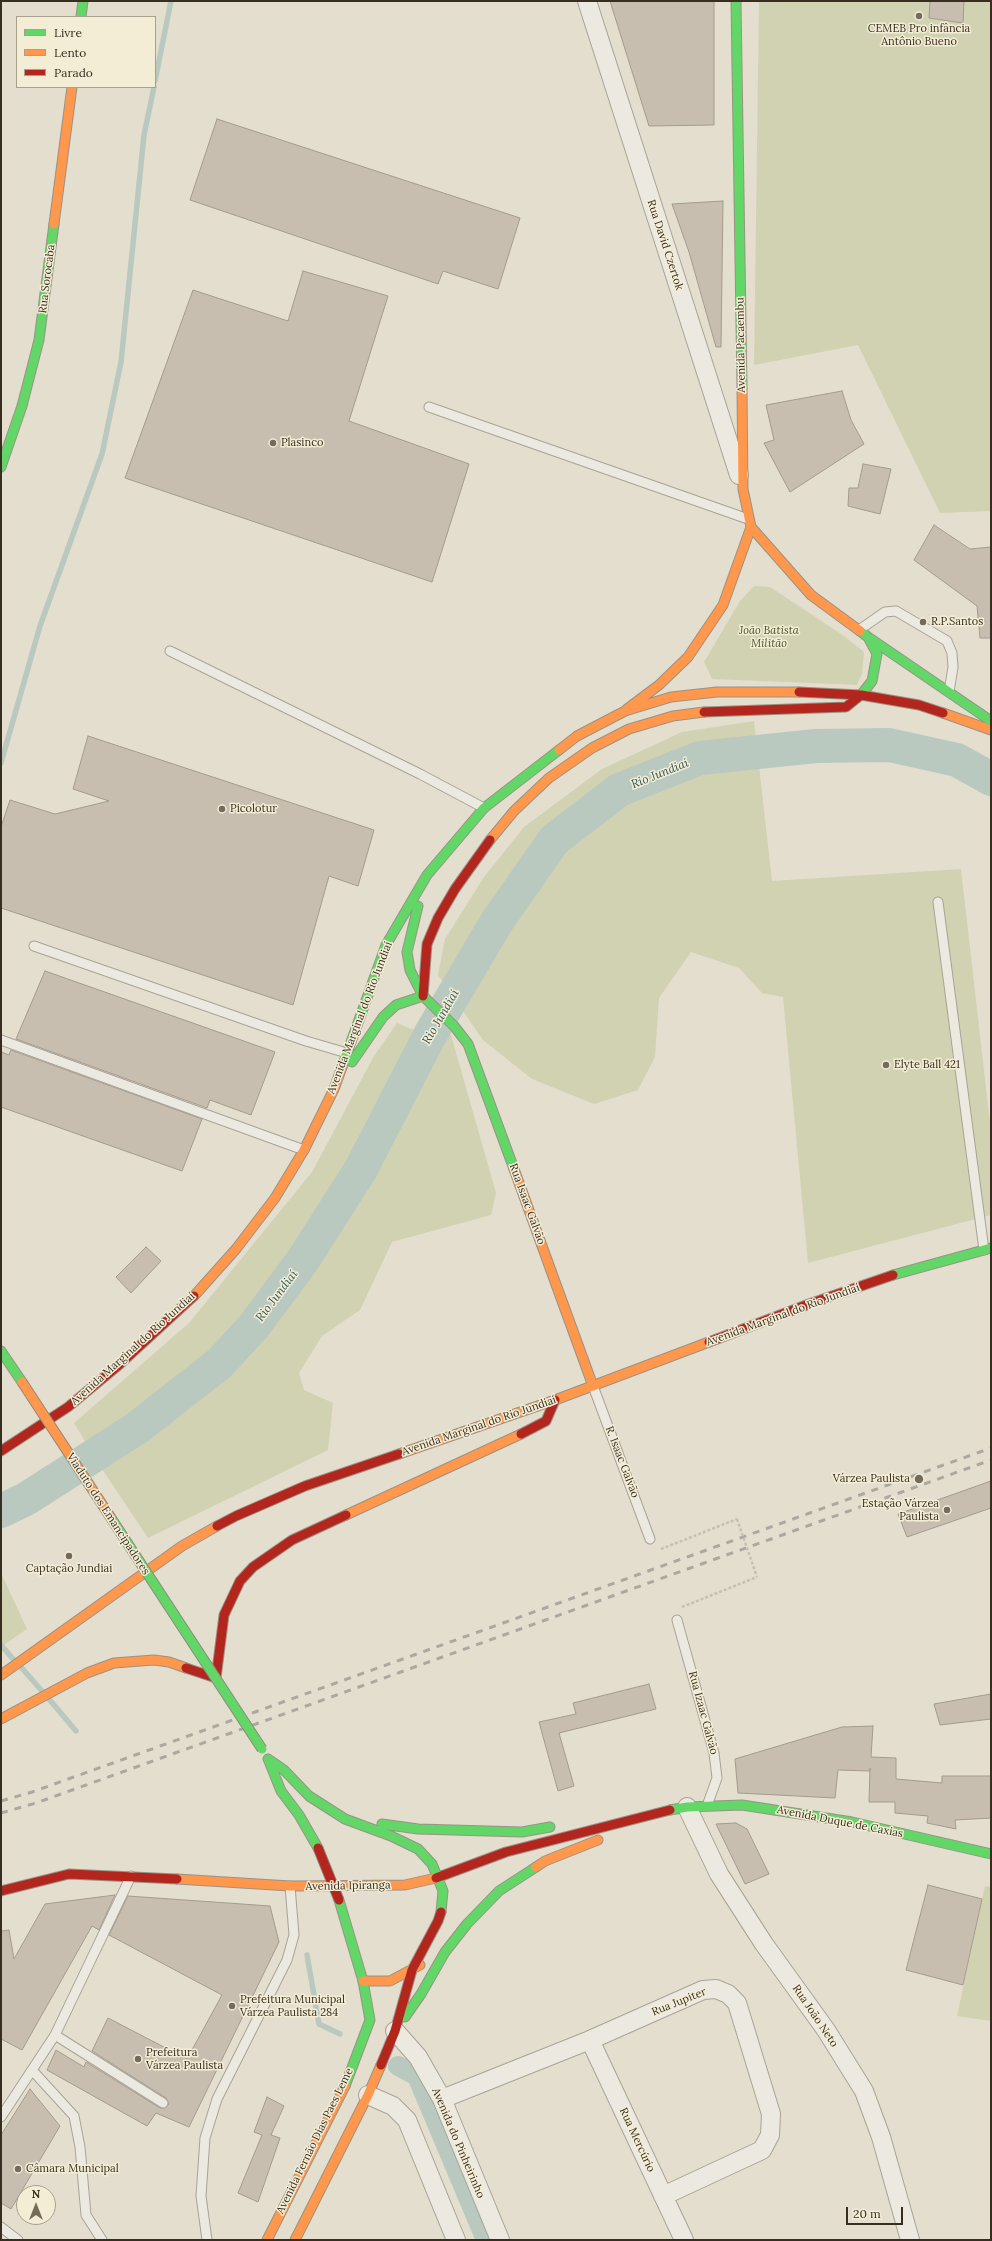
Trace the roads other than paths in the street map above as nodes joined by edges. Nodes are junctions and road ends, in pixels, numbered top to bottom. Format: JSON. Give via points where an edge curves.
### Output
{"nodes":[{"id":1,"x":83,"y":1,"type":"edge"},
{"id":2,"x":587,"y":1,"type":"edge"},
{"id":3,"x":736,"y":1,"type":"edge"},
{"id":4,"x":81,"y":16,"type":"edge"},
{"id":5,"x":72,"y":88,"type":"edge"},
{"id":6,"x":429,"y":406,"type":"dead end"},
{"id":7,"x":1,"y":467,"type":"edge"},
{"id":8,"x":743,"y":489,"type":"junction"},
{"id":9,"x":750,"y":523,"type":"junction"},
{"id":10,"x":859,"y":630,"type":"junction"},
{"id":11,"x":868,"y":637,"type":"junction"},
{"id":12,"x":170,"y":651,"type":"dead end"},
{"id":13,"x":949,"y":692,"type":"junction"},
{"id":14,"x":861,"y":695,"type":"junction"},
{"id":15,"x":625,"y":710,"type":"junction"},
{"id":16,"x":991,"y":721,"type":"edge"},
{"id":17,"x":991,"y":730,"type":"edge"},
{"id":18,"x":484,"y":808,"type":"junction"},
{"id":19,"x":427,"y":876,"type":"junction"},
{"id":20,"x":938,"y":902,"type":"dead end"},
{"id":21,"x":34,"y":946,"type":"dead end"},
{"id":22,"x":423,"y":996,"type":"junction"},
{"id":23,"x":1,"y":1040,"type":"edge"},
{"id":24,"x":347,"y":1053,"type":"junction"},
{"id":25,"x":334,"y":1088,"type":"junction"},
{"id":26,"x":304,"y":1150,"type":"junction"},
{"id":27,"x":987,"y":1249,"type":"edge"},
{"id":28,"x":1,"y":1350,"type":"edge"},
{"id":29,"x":593,"y":1386,"type":"junction"},
{"id":30,"x":555,"y":1400,"type":"junction"},
{"id":31,"x":1,"y":1451,"type":"edge"},
{"id":32,"x":650,"y":1538,"type":"dead end"},
{"id":33,"x":677,"y":1620,"type":"dead end"},
{"id":34,"x":1,"y":1675,"type":"edge"},
{"id":35,"x":216,"y":1678,"type":"junction"},
{"id":36,"x":1,"y":1719,"type":"edge"},
{"id":37,"x":268,"y":1759,"type":"junction"},
{"id":38,"x":707,"y":1806,"type":"junction"},
{"id":39,"x":687,"y":1807,"type":"junction"},
{"id":40,"x":650,"y":1814,"type":"junction"},
{"id":41,"x":345,"y":1818,"type":"junction"},
{"id":42,"x":599,"y":1818,"type":"dead end"},
{"id":43,"x":561,"y":1825,"type":"dead end"},
{"id":44,"x":972,"y":1851,"type":"junction"},
{"id":45,"x":991,"y":1854,"type":"edge"},
{"id":46,"x":991,"y":1862,"type":"edge"},
{"id":47,"x":131,"y":1875,"type":"junction"},
{"id":48,"x":439,"y":1877,"type":"junction"},
{"id":49,"x":290,"y":1886,"type":"junction"},
{"id":50,"x":1,"y":1891,"type":"edge"},
{"id":51,"x":445,"y":1952,"type":"junction"},
{"id":52,"x":412,"y":1970,"type":"junction"},
{"id":53,"x":363,"y":1981,"type":"junction"},
{"id":54,"x":370,"y":2020,"type":"joint"},
{"id":55,"x":395,"y":2031,"type":"junction"},
{"id":56,"x":55,"y":2035,"type":"junction"},
{"id":57,"x":590,"y":2040,"type":"junction"},
{"id":58,"x":32,"y":2070,"type":"junction"},
{"id":59,"x":368,"y":2095,"type":"junction"},
{"id":60,"x":442,"y":2100,"type":"junction"},
{"id":61,"x":163,"y":2103,"type":"dead end"},
{"id":62,"x":1,"y":2117,"type":"edge"},
{"id":63,"x":663,"y":2196,"type":"junction"},
{"id":64,"x":1,"y":2227,"type":"edge"},
{"id":65,"x":18,"y":2240,"type":"edge"},
{"id":66,"x":102,"y":2240,"type":"edge"},
{"id":67,"x":207,"y":2240,"type":"edge"},
{"id":68,"x":267,"y":2240,"type":"edge"},
{"id":69,"x":295,"y":2240,"type":"edge"},
{"id":70,"x":456,"y":2240,"type":"edge"},
{"id":71,"x":500,"y":2240,"type":"edge"},
{"id":72,"x":684,"y":2240,"type":"edge"},
{"id":73,"x":910,"y":2240,"type":"edge"}],
"edges":[{"from":1,"to":4,"type":"main road"},
{"from":2,"to":8,"type":"street","name":"Rua David Czertok"},
{"from":3,"to":8,"type":"main road","name":"Avenida Pacaembu"},
{"from":5,"to":7,"type":"main road","name":"Rua Sorocaba","via":[[39,340],[22,406]]},
{"from":6,"to":9,"type":"lane"},
{"from":8,"to":9,"type":"main road","name":"Avenida Pacaembu"},
{"from":9,"to":10,"type":"main road","name":"Avenida Pacaembu","via":[[811,595]]},
{"from":9,"to":15,"type":"main road","via":[[723,605],[688,657],[659,685]]},
{"from":10,"to":11,"type":"main road","name":"Avenida Pacaembu"},
{"from":10,"to":13,"type":"lane","via":[[885,612],[896,611],[947,641],[952,653],[953,667]]},
{"from":11,"to":13,"type":"main road","name":"Avenida Pacaembu"},
{"from":11,"to":14,"type":"main road","via":[[877,654],[876,668],[872,681]]},
{"from":12,"to":18,"type":"lane"},
{"from":13,"to":16,"type":"main road","name":"Avenida Pacaembu"},
{"from":14,"to":15,"type":"main road","name":"Avenida Marginal do Rio Jundiaí","via":[[827,692],[716,692],[671,697]]},
{"from":14,"to":17,"type":"main road","name":"Avenida Marginal do Rio Jundiaí","via":[[919,705]]},
{"from":14,"to":22,"type":"main road","via":[[846,707],[716,710],[673,716],[630,730],[592,748],[549,778],[514,811],[483,848],[455,889],[427,944]]},
{"from":15,"to":18,"type":"main road","name":"Avenida Marginal do Rio Jundiaí","via":[[577,736]]},
{"from":18,"to":19,"type":"main road","name":"Avenida Marginal do Rio Jundiaí"},
{"from":19,"to":22,"type":"main road","via":[[410,933],[408,952],[410,970]]},
{"from":19,"to":24,"type":"main road","name":"Avenida Marginal do Rio Jundiaí","via":[[386,945]]},
{"from":20,"to":27,"type":"lane"},
{"from":21,"to":24,"type":"lane"},
{"from":22,"to":25,"type":"main road","via":[[396,1005],[383,1017]]},
{"from":22,"to":29,"type":"main road","name":"Rua Isaac Galvão","via":[[454,1026],[468,1044]]},
{"from":23,"to":26,"type":"lane"},
{"from":24,"to":25,"type":"main road","name":"Avenida Marginal do Rio Jundiaí"},
{"from":25,"to":26,"type":"main road","name":"Avenida Marginal do Rio Jundiaí"},
{"from":26,"to":31,"type":"main road","name":"Avenida Marginal do Rio Jundiaí","via":[[275,1198],[236,1249],[188,1303],[68,1407]]},
{"from":27,"to":29,"type":"main road","name":"Avenida Marginal do Rio Jundiaí","via":[[915,1268],[809,1304]]},
{"from":28,"to":35,"type":"main road","name":"Viaduto dos Emancipadores","bridge":true},
{"from":29,"to":30,"type":"main road","name":"Avenida Marginal do Rio Jundiaí"},
{"from":29,"to":32,"type":"lane","name":"R. Isaac Galvão"},
{"from":30,"to":34,"type":"main road","name":"Avenida Marginal do Rio Jundiaí","via":[[305,1486],[236,1516],[182,1546]]},
{"from":30,"to":35,"type":"main road","via":[[546,1421],[496,1447],[292,1540],[253,1567],[240,1581],[224,1615]]},
{"from":33,"to":38,"type":"lane","name":"Rua Izaac Galvão","via":[[714,1753],[717,1778]]},
{"from":35,"to":36,"type":"main road","via":[[169,1662],[154,1660],[114,1663],[87,1673]]},
{"from":35,"to":37,"type":"main road","name":"Viaduto dos Emancipadores","bridge":true},
{"from":37,"to":41,"type":"main road","via":[[284,1770],[309,1796]]},
{"from":37,"to":53,"type":"main road","name":"Viaduto dos Emancipadores","bridge":true,"via":[[281,1791],[318,1848],[339,1900]]},
{"from":38,"to":39,"type":"main road","name":"Avenida Duque de Caxias"},
{"from":38,"to":44,"type":"main road","name":"Avenida Duque de Caxias","via":[[742,1805],[789,1811],[852,1822]]},
{"from":39,"to":40,"type":"main road","name":"Avenida Ipiranga"},
{"from":39,"to":73,"type":"street","name":"Rua João Neto","via":[[719,1874],[764,1944],[826,2030],[864,2091],[881,2137]]},
{"from":40,"to":42,"type":"main road","via":[[630,1813]]},
{"from":40,"to":48,"type":"main road","name":"Avenida Ipiranga","via":[[506,1852]]},
{"from":40,"to":51,"type":"main road","via":[[637,1825],[545,1861],[499,1891],[467,1924]]},
{"from":41,"to":43,"type":"main road","via":[[418,1829],[476,1831],[522,1832]]},
{"from":41,"to":48,"type":"main road","via":[[418,1849],[432,1864]]},
{"from":44,"to":45,"type":"main road","name":"Avenida Duque de Caxias"},
{"from":44,"to":46,"type":"main road"},
{"from":47,"to":49,"type":"main road","name":"Avenida Ipiranga"},
{"from":47,"to":50,"type":"main road","name":"Avenida Ipiranga","via":[[69,1874]]},
{"from":47,"to":56,"type":"lane"},
{"from":48,"to":49,"type":"main road","name":"Avenida Ipiranga","via":[[405,1885]]},
{"from":48,"to":52,"type":"main road","via":[[443,1904],[438,1921]]},
{"from":49,"to":67,"type":"lane","via":[[294,1936],[287,1960],[217,2099],[205,2138],[201,2196]]},
{"from":51,"to":52,"type":"main road"},
{"from":51,"to":55,"type":"main road","via":[[421,1994]]},
{"from":52,"to":53,"type":"main road","via":[[390,1981]]},
{"from":52,"to":55,"type":"main road"},
{"from":53,"to":54,"type":"main road","name":"Viaduto dos Emancipadores"},
{"from":54,"to":68,"type":"main road","name":"Avenida Fernão Dias Paes Leme","via":[[345,2086]]},
{"from":55,"to":59,"type":"main road"},
{"from":55,"to":60,"type":"street","name":"Avenida do Pinheirinho","via":[[418,2058]]},
{"from":56,"to":58,"type":"lane"},
{"from":56,"to":61,"type":"lane"},
{"from":57,"to":60,"type":"street","name":"Rua Jupiter"},
{"from":57,"to":63,"type":"street","name":"Rua Mercúrio"},
{"from":57,"to":63,"type":"street","name":"Rua Jupiter","via":[[703,1990],[716,1989],[728,1994],[737,2003],[771,2114],[770,2135],[762,2150]]},
{"from":58,"to":62,"type":"lane"},
{"from":58,"to":66,"type":"lane","via":[[74,2116],[80,2147],[86,2215]]},
{"from":59,"to":69,"type":"main road"},
{"from":59,"to":70,"type":"street","via":[[393,2106],[407,2120]]},
{"from":60,"to":71,"type":"street","name":"Avenida do Pinheirinho"},
{"from":63,"to":72,"type":"street","name":"Rua Mercúrio"},
{"from":64,"to":65,"type":"lane"}]}
